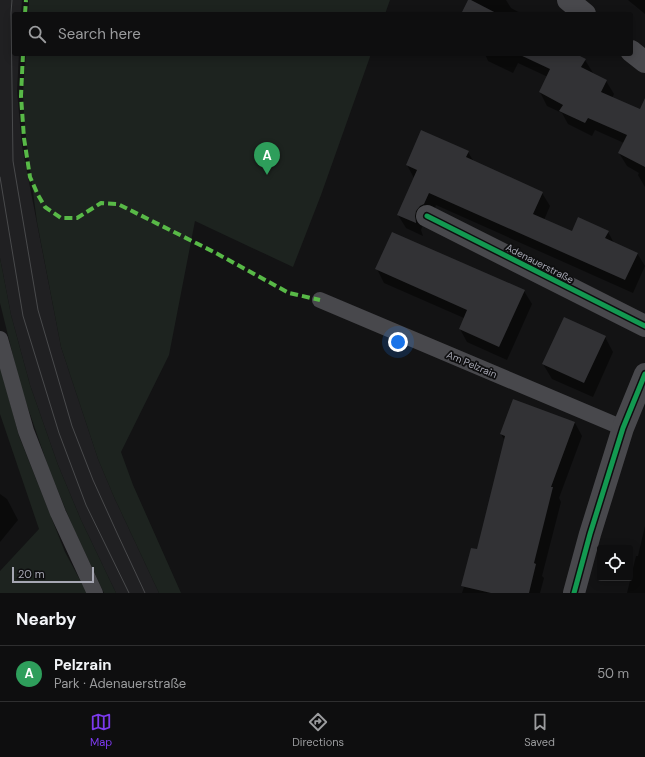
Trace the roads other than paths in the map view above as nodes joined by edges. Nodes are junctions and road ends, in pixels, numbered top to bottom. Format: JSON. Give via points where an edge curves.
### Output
{"nodes":[{"id":1,"x":568,"y":0,"type":"edge"},
{"id":2,"x":583,"y":12,"type":"edge"},
{"id":3,"x":633,"y":53,"type":"edge"},
{"id":4,"x":645,"y":62,"type":"edge"},
{"id":5,"x":427,"y":216,"type":"dead end"},
{"id":6,"x":320,"y":300,"type":"dead end"},
{"id":7,"x":645,"y":326,"type":"edge"},
{"id":8,"x":0,"y":339,"type":"edge"},
{"id":9,"x":645,"y":374,"type":"edge"},
{"id":10,"x":623,"y":428,"type":"junction"},
{"id":11,"x":95,"y":593,"type":"edge"},
{"id":12,"x":574,"y":593,"type":"edge"}],
"edges":[{"from":1,"to":2,"type":"street"},
{"from":3,"to":4,"type":"street"},
{"from":5,"to":7,"type":"street","name":"Adenauerstraße"},
{"from":6,"to":10,"type":"lane","name":"Am Pelzrain"},
{"from":8,"to":11,"type":"lane","via":[[26,431],[58,513]]},
{"from":9,"to":10,"type":"street"},
{"from":10,"to":12,"type":"street"}]}
